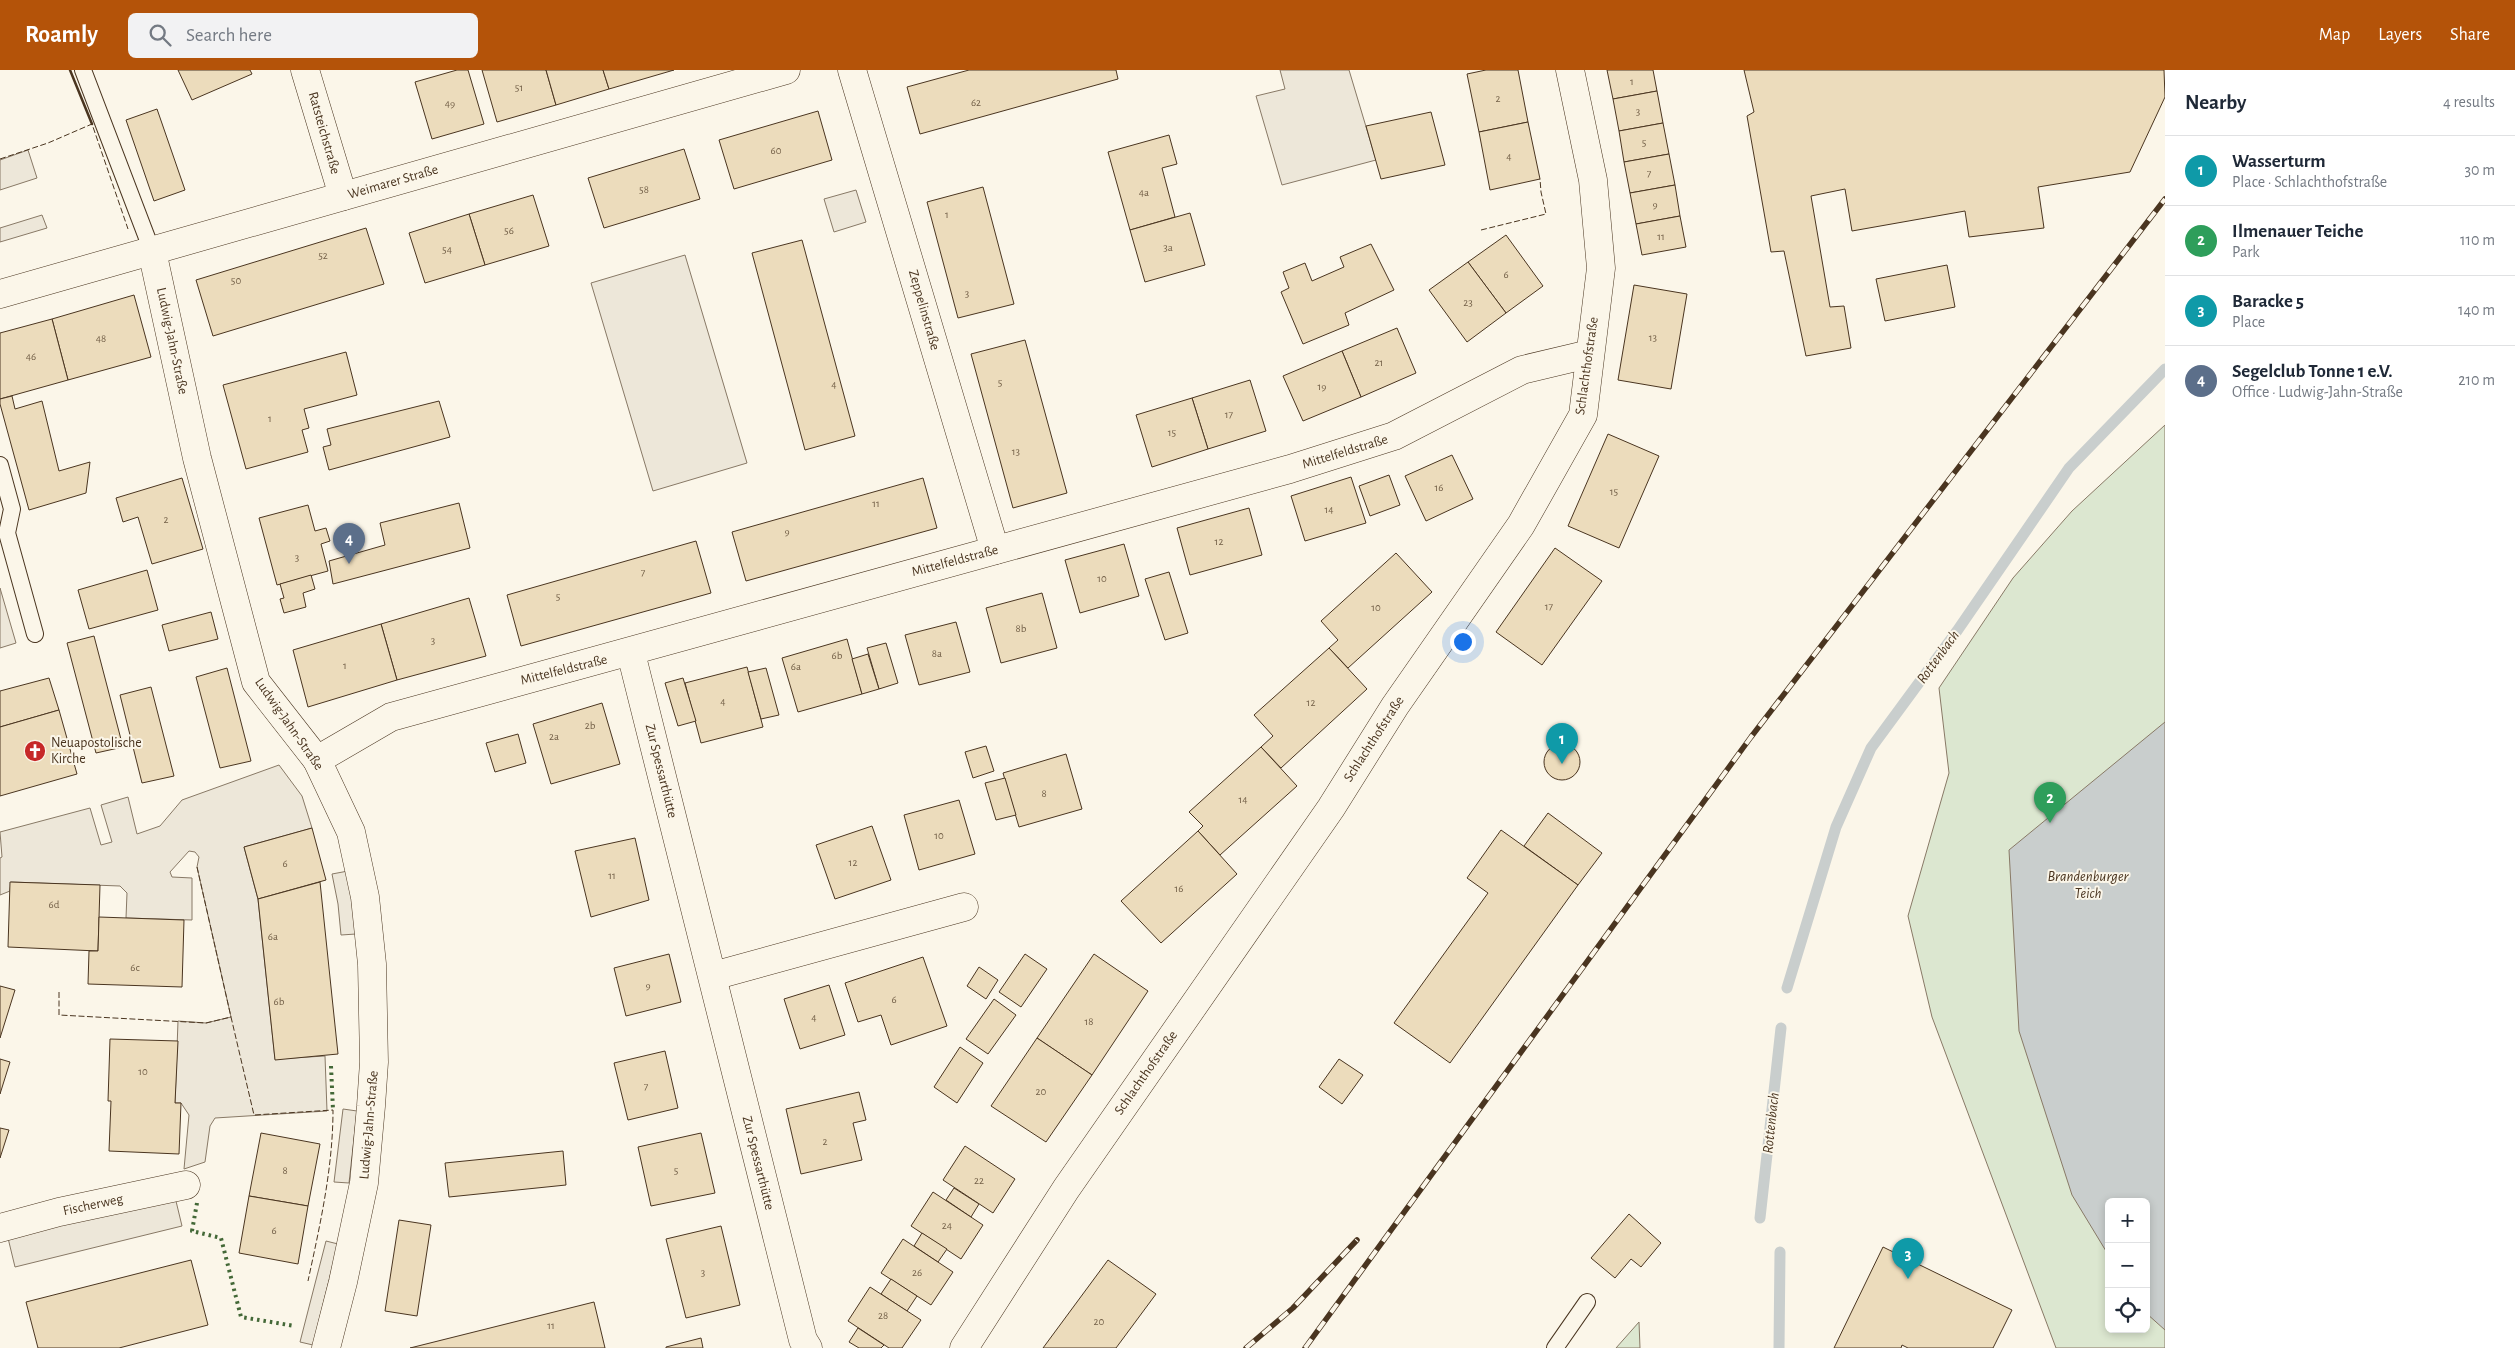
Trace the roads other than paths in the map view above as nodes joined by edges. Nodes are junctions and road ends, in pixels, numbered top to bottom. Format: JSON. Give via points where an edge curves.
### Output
{"nodes":[{"id":1,"x":83,"y":70,"type":"edge"},
{"id":2,"x":306,"y":70,"type":"edge"},
{"id":3,"x":786,"y":70,"type":"edge"},
{"id":4,"x":852,"y":70,"type":"edge"},
{"id":5,"x":1570,"y":70,"type":"edge"},
{"id":6,"x":342,"y":196,"type":"junction"},
{"id":7,"x":152,"y":251,"type":"junction"},
{"id":8,"x":0,"y":294,"type":"edge"},
{"id":9,"x":1589,"y":354,"type":"junction"},
{"id":10,"x":0,"y":465,"type":"edge"},
{"id":11,"x":995,"y":550,"type":"junction"},
{"id":12,"x":35,"y":634,"type":"dead end"},
{"id":13,"x":631,"y":652,"type":"junction"},
{"id":14,"x":317,"y":760,"type":"junction"},
{"id":15,"x":964,"y":907,"type":"dead end"},
{"id":16,"x":713,"y":976,"type":"junction"},
{"id":17,"x":186,"y":1185,"type":"dead end"},
{"id":18,"x":0,"y":1228,"type":"edge"},
{"id":19,"x":1587,"y":1302,"type":"dead end"},
{"id":20,"x":326,"y":1348,"type":"edge"},
{"id":21,"x":808,"y":1348,"type":"edge"},
{"id":22,"x":964,"y":1348,"type":"edge"},
{"id":23,"x":1555,"y":1348,"type":"edge"}],
"edges":[{"from":1,"to":7,"type":"lane"},
{"from":2,"to":6,"type":"street","name":"Ratsteichstraße"},
{"from":3,"to":6,"type":"street","name":"Weimarer Straße"},
{"from":4,"to":11,"type":"street","name":"Zeppelinstraße"},
{"from":5,"to":9,"type":"street","name":"Schlachthofstraße","via":[[1593,180],[1600,268]]},
{"from":6,"to":7,"type":"street","name":"Weimarer Straße"},
{"from":7,"to":8,"type":"street","name":"Weimarer Straße"},
{"from":7,"to":14,"type":"street","name":"Ludwig-Jahn-Straße","via":[[197,458],[256,682]]},
{"from":9,"to":11,"type":"street","name":"Mittelfeldstraße","via":[[1522,370],[1394,436],[1290,469]]},
{"from":9,"to":22,"type":"street","name":"Schlachthofstraße","via":[[1583,415],[1521,525],[1400,699],[1331,808],[1066,1189]]},
{"from":10,"to":12,"type":"lane","via":[[12,509],[7,533]]},
{"from":11,"to":13,"type":"street","name":"Mittelfeldstraße"},
{"from":13,"to":14,"type":"street","name":"Mittelfeldstraße","via":[[391,717]]},
{"from":13,"to":16,"type":"street","name":"Zur Spessarthütte"},
{"from":14,"to":20,"type":"street","name":"Ludwig-Jahn-Straße","via":[[351,832],[365,897],[372,964],[374,1062],[364,1183]]},
{"from":15,"to":16,"type":"street"},
{"from":16,"to":21,"type":"street","name":"Zur Spessarthütte","via":[[780,1252],[803,1340]]},
{"from":17,"to":18,"type":"street","name":"Fischerweg"},
{"from":19,"to":23,"type":"lane"}]}
